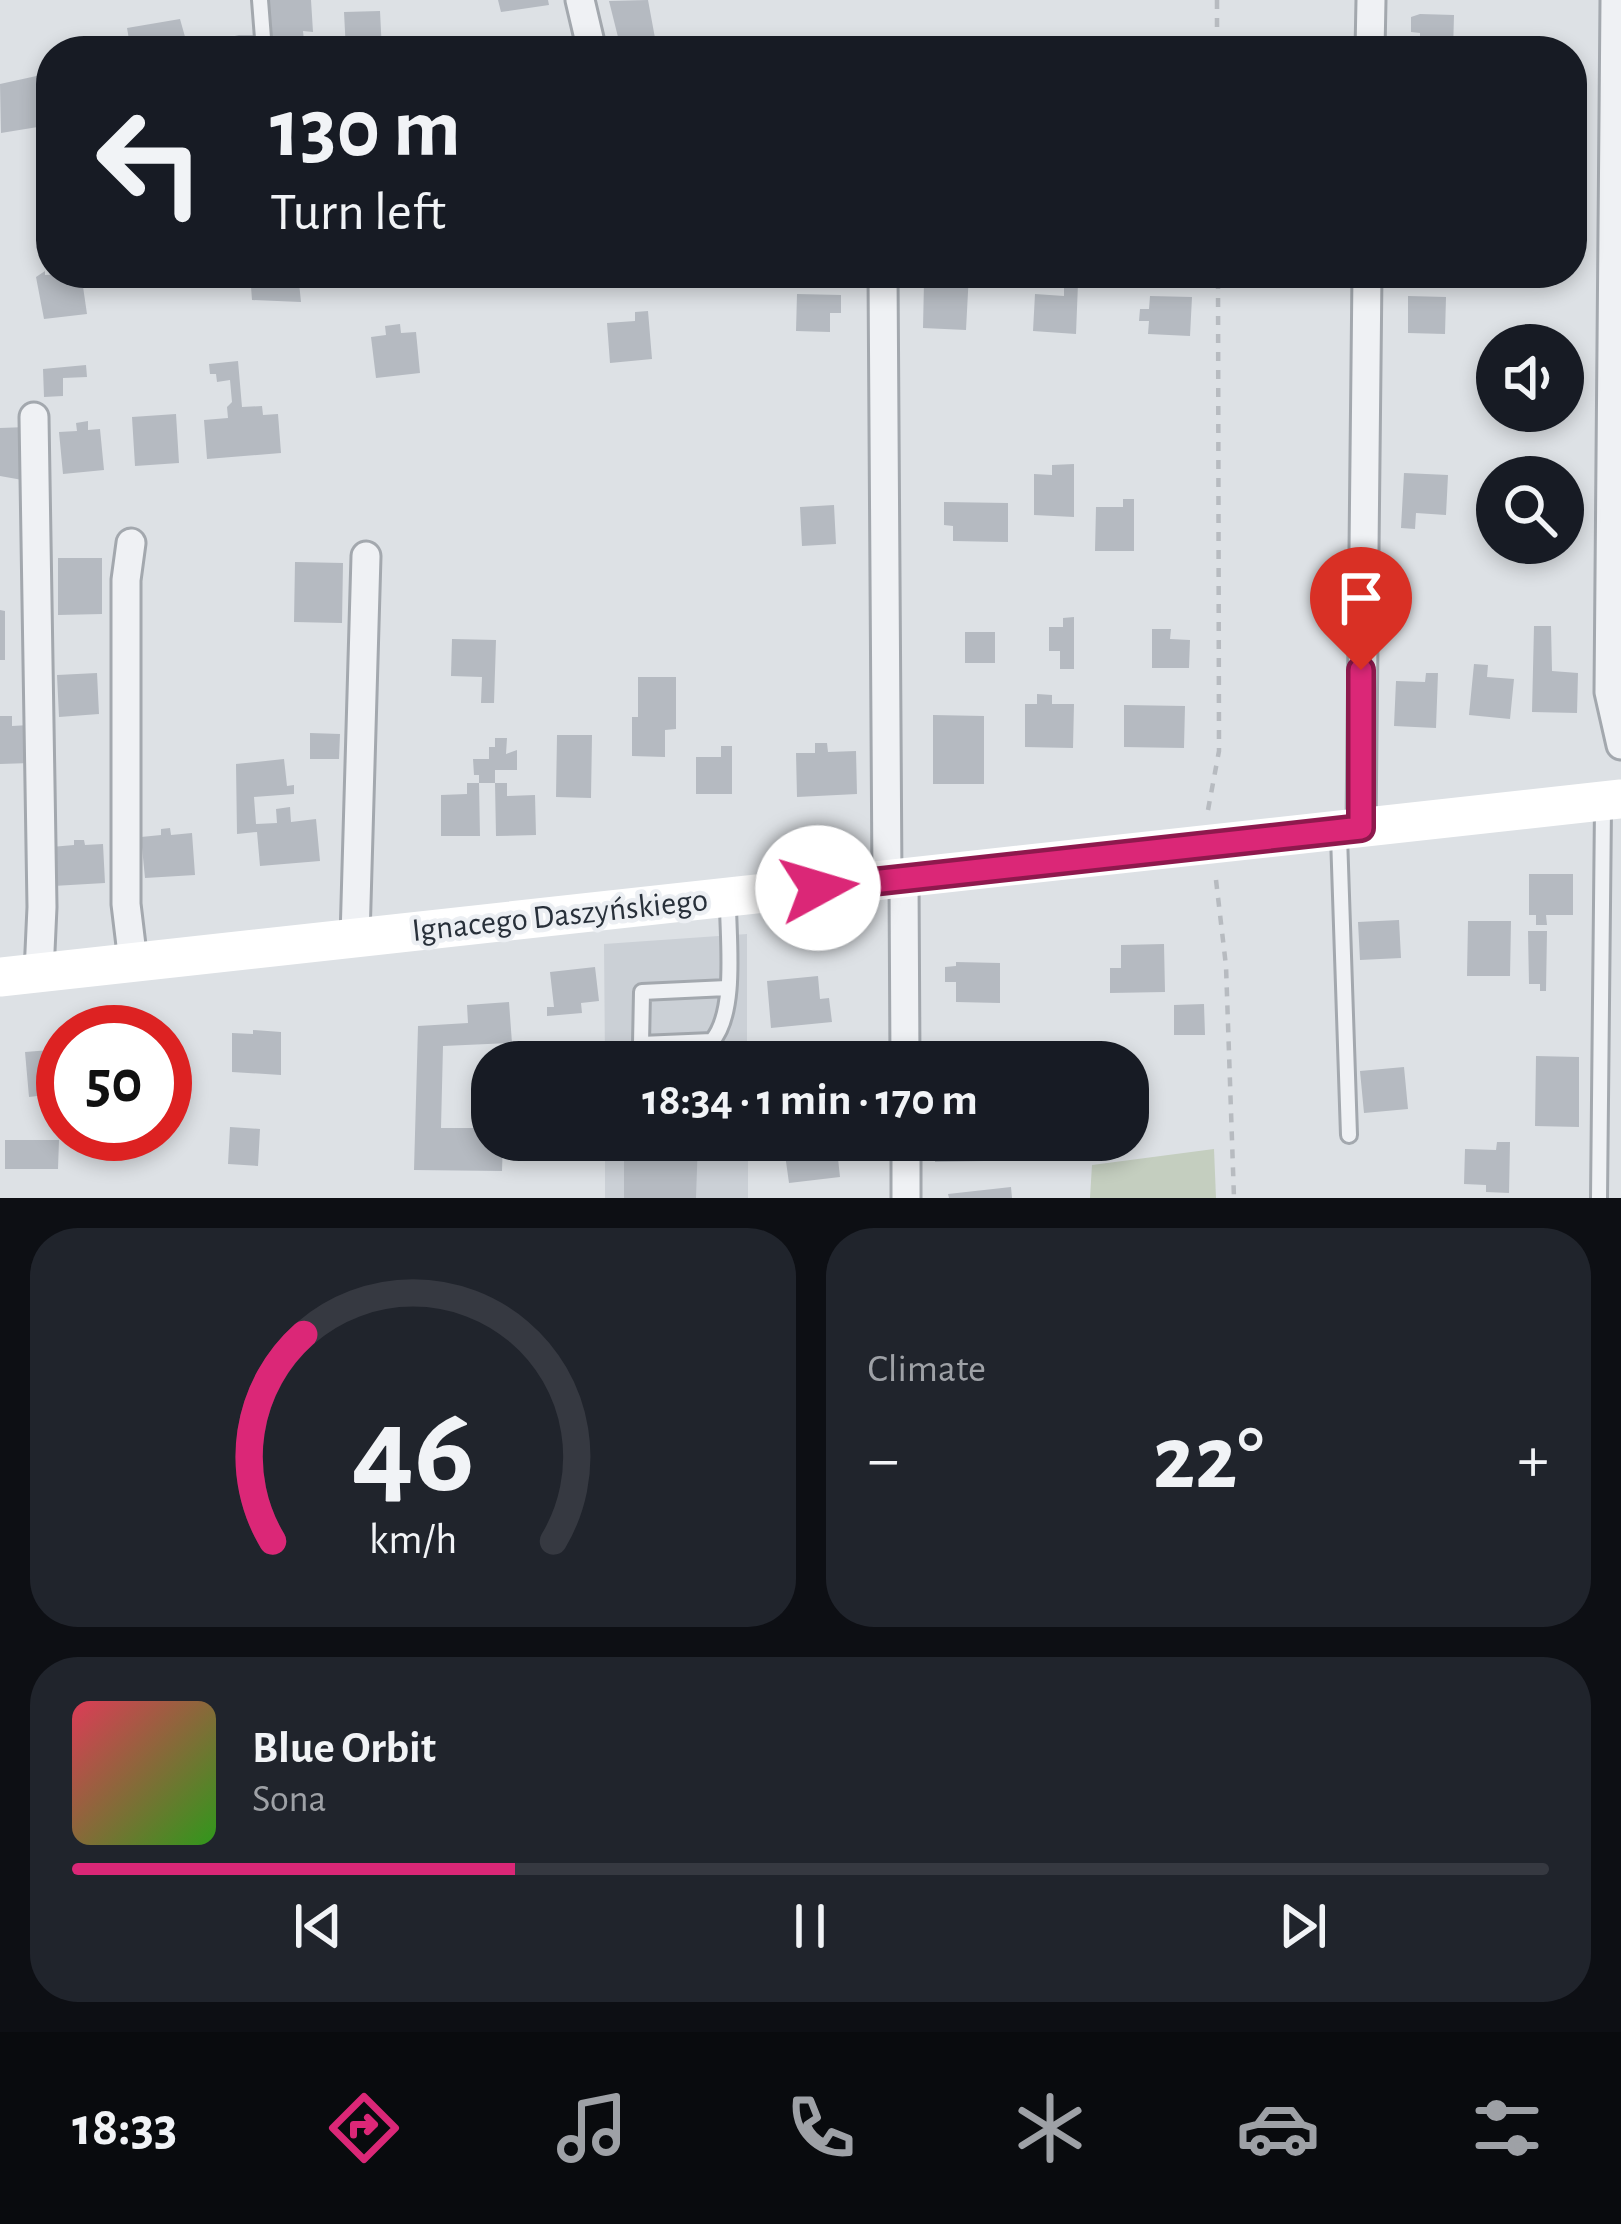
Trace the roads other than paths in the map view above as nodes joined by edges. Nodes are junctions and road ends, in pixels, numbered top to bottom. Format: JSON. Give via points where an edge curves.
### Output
{"nodes":[{"id":1,"x":260,"y":0,"type":"edge"},
{"id":2,"x":580,"y":0,"type":"edge"},
{"id":3,"x":1371,"y":0,"type":"edge"},
{"id":4,"x":1615,"y":0,"type":"edge"},
{"id":5,"x":263,"y":36,"type":"edge"},
{"id":6,"x":588,"y":36,"type":"edge"},
{"id":7,"x":1370,"y":36,"type":"edge"},
{"id":8,"x":883,"y":288,"type":"edge"},
{"id":9,"x":1367,"y":288,"type":"edge"},
{"id":10,"x":34,"y":417,"type":"dead end"},
{"id":11,"x":131,"y":543,"type":"dead end"},
{"id":12,"x":366,"y":556,"type":"dead end"},
{"id":13,"x":1621,"y":745,"type":"edge"},
{"id":14,"x":1612,"y":800,"type":"edge"},
{"id":15,"x":1350,"y":829,"type":"junction"},
{"id":16,"x":896,"y":879,"type":"junction"},
{"id":17,"x":728,"y":898,"type":"junction"},
{"id":18,"x":355,"y":938,"type":"junction"},
{"id":19,"x":133,"y":962,"type":"junction"},
{"id":20,"x":19,"y":975,"type":"edge"},
{"id":21,"x":728,"y":988,"type":"junction"},
{"id":22,"x":904,"y":1041,"type":"edge"},
{"id":23,"x":1349,"y":1136,"type":"dead end"},
{"id":24,"x":906,"y":1161,"type":"edge"},
{"id":25,"x":906,"y":1198,"type":"edge"},
{"id":26,"x":1599,"y":1198,"type":"edge"}],
"edges":[{"from":1,"to":5,"type":"lane"},
{"from":2,"to":6,"type":"street"},
{"from":3,"to":7,"type":"street"},
{"from":4,"to":13,"type":"street","via":[[1609,692]]},
{"from":8,"to":16,"type":"street"},
{"from":9,"to":15,"type":"street"},
{"from":10,"to":20,"type":"street","via":[[43,907]]},
{"from":11,"to":19,"type":"street","via":[[126,904]]},
{"from":12,"to":18,"type":"street"},
{"from":14,"to":15,"type":"main road","name":"Ignacego Daszyńskiego"},
{"from":14,"to":26,"type":"lane"},
{"from":15,"to":16,"type":"main road","name":"Ignacego Daszyńskiego","via":[[1209,830]]},
{"from":15,"to":23,"type":"lane"},
{"from":16,"to":17,"type":"main road","name":"Ignacego Daszyńskiego"},
{"from":16,"to":22,"type":"street"},
{"from":17,"to":18,"type":"main road","name":"Ignacego Daszyńskiego"},
{"from":17,"to":21,"type":"lane"},
{"from":18,"to":19,"type":"main road","name":"Ignacego Daszyńskiego"},
{"from":19,"to":20,"type":"main road","name":"Ignacego Daszyńskiego"},
{"from":21,"to":21,"type":"lane","via":[[722,1030],[712,1041],[641,1044],[642,992]]},
{"from":24,"to":25,"type":"street"}]}
